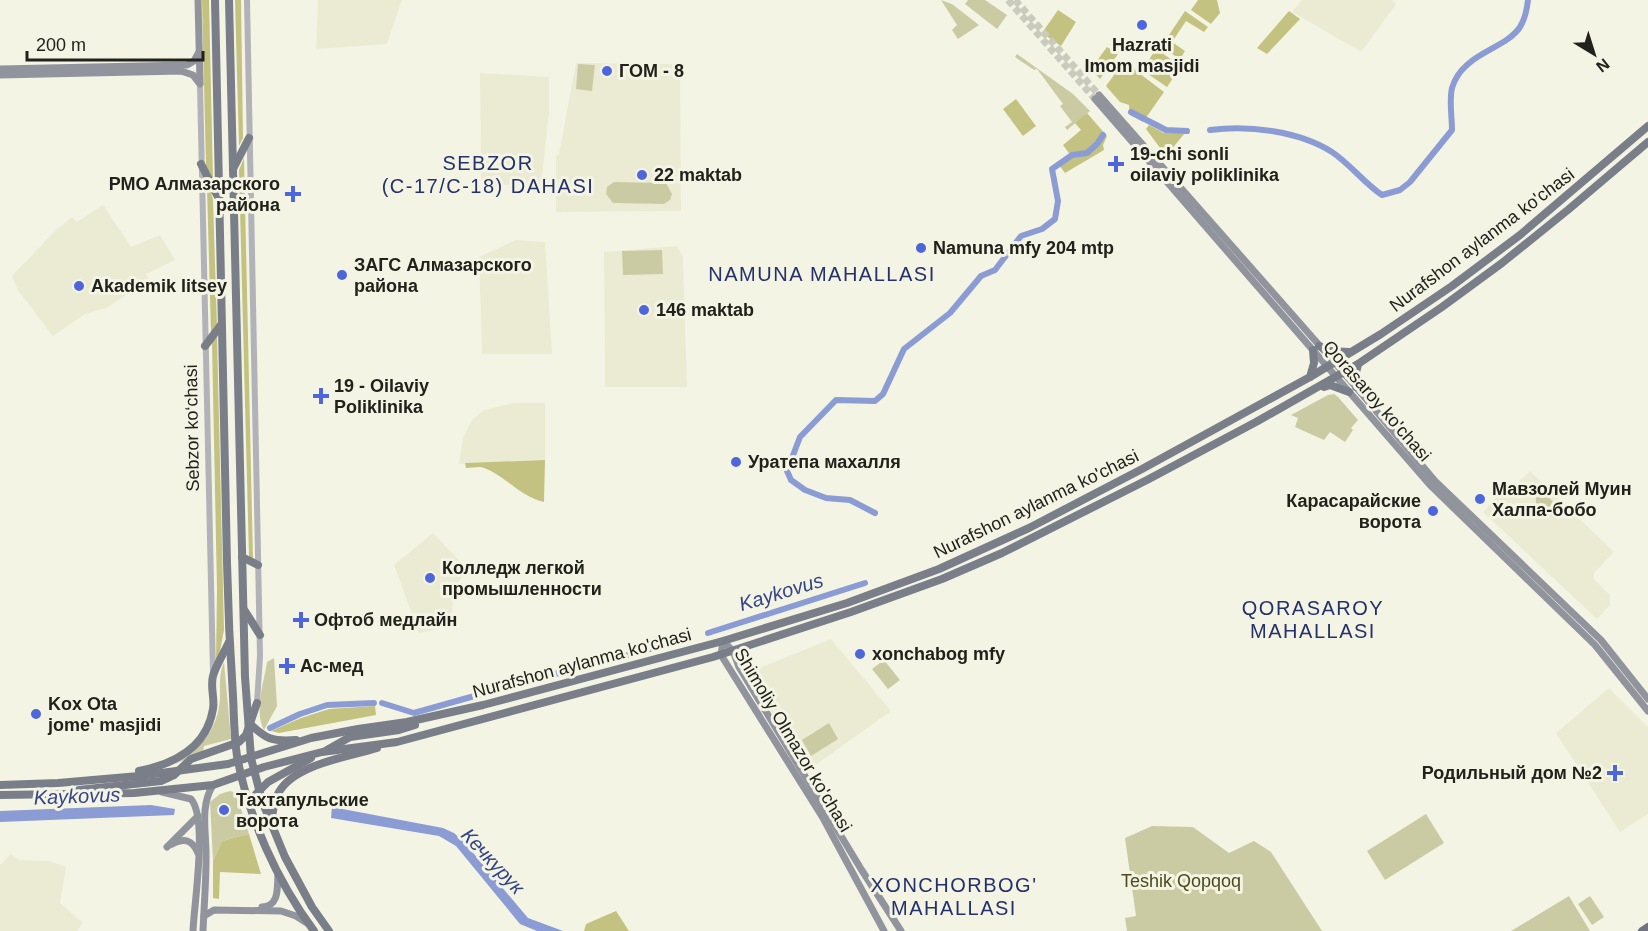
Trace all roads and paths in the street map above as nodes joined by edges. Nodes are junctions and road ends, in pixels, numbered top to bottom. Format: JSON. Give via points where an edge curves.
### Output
{"nodes":[{"id":1,"x":198,"y":0,"type":"edge"},
{"id":2,"x":215,"y":0,"type":"edge"},
{"id":3,"x":229,"y":0,"type":"edge"},
{"id":4,"x":247,"y":0,"type":"edge"},
{"id":5,"x":199,"y":52,"type":"junction"},
{"id":6,"x":0,"y":69,"type":"edge"},
{"id":7,"x":0,"y":75,"type":"edge"},
{"id":8,"x":200,"y":84,"type":"junction"},
{"id":9,"x":1097,"y":97,"type":"tunnel mouth"},
{"id":10,"x":1648,"y":126,"type":"edge"},
{"id":11,"x":249,"y":138,"type":"junction"},
{"id":12,"x":1648,"y":142,"type":"edge"},
{"id":13,"x":201,"y":164,"type":"junction"},
{"id":14,"x":233,"y":171,"type":"junction"},
{"id":15,"x":219,"y":199,"type":"junction"},
{"id":16,"x":1520,"y":235,"type":"junction"},
{"id":17,"x":1526,"y":244,"type":"junction"},
{"id":18,"x":235,"y":251,"type":"junction"},
{"id":19,"x":220,"y":252,"type":"junction"},
{"id":20,"x":1469,"y":273,"type":"junction"},
{"id":21,"x":1476,"y":283,"type":"junction"},
{"id":22,"x":221,"y":325,"type":"junction"},
{"id":23,"x":206,"y":346,"type":"junction"},
{"id":24,"x":1316,"y":348,"type":"junction"},
{"id":25,"x":1351,"y":352,"type":"junction"},
{"id":26,"x":1330,"y":364,"type":"junction"},
{"id":27,"x":1359,"y":364,"type":"junction"},
{"id":28,"x":1340,"y":375,"type":"junction"},
{"id":29,"x":1310,"y":376,"type":"junction"},
{"id":30,"x":1356,"y":387,"type":"junction"},
{"id":31,"x":1317,"y":388,"type":"junction"},
{"id":32,"x":1349,"y":392,"type":"junction"},
{"id":33,"x":1142,"y":469,"type":"junction"},
{"id":34,"x":1147,"y":480,"type":"junction"},
{"id":35,"x":242,"y":560,"type":"junction"},
{"id":36,"x":227,"y":563,"type":"junction"},
{"id":37,"x":258,"y":565,"type":"junction"},
{"id":38,"x":939,"y":569,"type":"junction"},
{"id":39,"x":942,"y":579,"type":"junction"},
{"id":40,"x":244,"y":609,"type":"junction"},
{"id":41,"x":260,"y":635,"type":"junction"},
{"id":42,"x":229,"y":641,"type":"junction"},
{"id":43,"x":723,"y":641,"type":"junction"},
{"id":44,"x":733,"y":651,"type":"junction"},
{"id":45,"x":721,"y":655,"type":"junction"},
{"id":46,"x":213,"y":678,"type":"junction"},
{"id":47,"x":1648,"y":699,"type":"edge"},
{"id":48,"x":257,"y":703,"type":"junction"},
{"id":49,"x":483,"y":705,"type":"junction"},
{"id":50,"x":1648,"y":711,"type":"edge"},
{"id":51,"x":761,"y":712,"type":"junction"},
{"id":52,"x":249,"y":723,"type":"junction"},
{"id":53,"x":257,"y":730,"type":"junction"},
{"id":54,"x":312,"y":738,"type":"junction"},
{"id":55,"x":397,"y":742,"type":"junction"},
{"id":56,"x":236,"y":744,"type":"junction"},
{"id":57,"x":322,"y":752,"type":"junction"},
{"id":58,"x":251,"y":758,"type":"junction"},
{"id":59,"x":238,"y":762,"type":"junction"},
{"id":60,"x":178,"y":771,"type":"junction"},
{"id":61,"x":254,"y":771,"type":"junction"},
{"id":62,"x":241,"y":776,"type":"junction"},
{"id":63,"x":97,"y":780,"type":"junction"},
{"id":64,"x":0,"y":785,"type":"edge"},
{"id":65,"x":213,"y":785,"type":"junction"},
{"id":66,"x":258,"y":790,"type":"junction"},
{"id":67,"x":162,"y":792,"type":"junction"},
{"id":68,"x":45,"y":794,"type":"junction"},
{"id":69,"x":0,"y":795,"type":"edge"},
{"id":70,"x":249,"y":802,"type":"junction"},
{"id":71,"x":198,"y":816,"type":"junction"},
{"id":72,"x":826,"y":817,"type":"junction"},
{"id":73,"x":271,"y":826,"type":"junction"},
{"id":74,"x":199,"y":853,"type":"junction"},
{"id":75,"x":278,"y":872,"type":"junction"},
{"id":76,"x":196,"y":892,"type":"junction"},
{"id":77,"x":205,"y":892,"type":"junction"},
{"id":78,"x":204,"y":904,"type":"junction"},
{"id":79,"x":214,"y":910,"type":"junction"},
{"id":80,"x":204,"y":916,"type":"junction"},
{"id":81,"x":1648,"y":927,"type":"edge"},
{"id":82,"x":312,"y":928,"type":"edge"},
{"id":83,"x":193,"y":931,"type":"edge"},
{"id":84,"x":203,"y":931,"type":"edge"},
{"id":85,"x":329,"y":931,"type":"edge"},
{"id":86,"x":884,"y":931,"type":"edge"},
{"id":87,"x":901,"y":931,"type":"edge"},
{"id":88,"x":1642,"y":931,"type":"edge"}],
"edges":[{"from":1,"to":5,"type":"main road","name":"Sebzor ko‘chasi"},
{"from":2,"to":15,"type":"main road","name":"Sebzor ko‘chasi"},
{"from":3,"to":14,"type":"main road"},
{"from":4,"to":11,"type":"street"},
{"from":5,"to":6,"type":"main road","via":[[187,65]]},
{"from":5,"to":8,"type":"main road","name":"Sebzor ko‘chasi"},
{"from":7,"to":8,"type":"main road","via":[[181,71],[193,75]]},
{"from":8,"to":13,"type":"street","name":"Sebzor ko‘chasi"},
{"from":9,"to":24,"type":"main road","name":"Qorasaroy ko'chasi"},
{"from":10,"to":16,"type":"main road","name":"Nurafshon aylanma ko'chasi"},
{"from":11,"to":14,"type":"main road"},
{"from":11,"to":37,"type":"street"},
{"from":12,"to":17,"type":"main road","name":"Nurafshon aylanma ko'chasi"},
{"from":13,"to":15,"type":"main road"},
{"from":13,"to":23,"type":"street","name":"Sebzor ko‘chasi"},
{"from":14,"to":18,"type":"main road"},
{"from":15,"to":19,"type":"main road","name":"Sebzor ko‘chasi"},
{"from":16,"to":17,"type":"main road","via":[[1520,242]]},
{"from":16,"to":20,"type":"main road","name":"Nurafshon aylanma ko'chasi"},
{"from":17,"to":21,"type":"main road","name":"Nurafshon aylanma ko'chasi"},
{"from":18,"to":19,"type":"main road"},
{"from":18,"to":35,"type":"main road"},
{"from":19,"to":22,"type":"main road","name":"Sebzor ko‘chasi"},
{"from":20,"to":21,"type":"main road","via":[[1476,275]]},
{"from":20,"to":25,"type":"main road","name":"Nurafshon aylanma ko'chasi"},
{"from":21,"to":27,"type":"main road","name":"Nurafshon aylanma ko'chasi"},
{"from":22,"to":23,"type":"main road"},
{"from":22,"to":36,"type":"main road","name":"Sebzor ko‘chasi"},
{"from":23,"to":46,"type":"street","name":"Sebzor ko‘chasi"},
{"from":24,"to":25,"type":"main road"},
{"from":24,"to":26,"type":"main road","name":"Qorasaroy ko'chasi"},
{"from":24,"to":29,"type":"main road"},
{"from":25,"to":26,"type":"main road","name":"Nurafshon aylanma ko'chasi"},
{"from":26,"to":28,"type":"main road","name":"Qorasaroy ko'chasi"},
{"from":26,"to":29,"type":"main road","name":"Nurafshon aylanma ko'chasi"},
{"from":27,"to":28,"type":"main road","name":"Nurafshon aylanma ko'chasi"},
{"from":27,"to":30,"type":"main road","via":[[1354,376]]},
{"from":28,"to":30,"type":"main road","name":"Qorasaroy ko'chasi"},
{"from":28,"to":31,"type":"main road","name":"Nurafshon aylanma ko'chasi"},
{"from":28,"to":32,"type":"main road","name":"Qorasaroy ko'chasi"},
{"from":29,"to":33,"type":"main road","name":"Nurafshon aylanma ko'chasi"},
{"from":30,"to":47,"type":"main road","name":"Qorasaroy ko'chasi","via":[[1441,488],[1601,640]]},
{"from":31,"to":32,"type":"main road","via":[[1330,385]]},
{"from":31,"to":34,"type":"main road","name":"Nurafshon aylanma ko'chasi"},
{"from":32,"to":50,"type":"main road","name":"Qorasaroy ko'chasi","via":[[1437,493],[1596,645]]},
{"from":33,"to":34,"type":"main road","via":[[1141,476]]},
{"from":33,"to":38,"type":"main road","name":"Nurafshon aylanma ko'chasi"},
{"from":34,"to":39,"type":"main road","name":"Nurafshon aylanma ko'chasi"},
{"from":35,"to":36,"type":"main road"},
{"from":35,"to":37,"type":"main road"},
{"from":35,"to":40,"type":"main road"},
{"from":36,"to":42,"type":"main road","name":"Sebzor ko‘chasi"},
{"from":37,"to":41,"type":"street"},
{"from":38,"to":39,"type":"main road"},
{"from":38,"to":43,"type":"main road","name":"Nurafshon aylanma ko'chasi"},
{"from":39,"to":44,"type":"main road","name":"Nurafshon aylanma ko'chasi"},
{"from":40,"to":41,"type":"main road"},
{"from":40,"to":52,"type":"main road"},
{"from":41,"to":48,"type":"street"},
{"from":42,"to":46,"type":"main road"},
{"from":42,"to":56,"type":"main road","name":"Sebzor ko‘chasi"},
{"from":43,"to":44,"type":"main road","name":"Shimoliy Olmazor ko'chasi"},
{"from":43,"to":45,"type":"main road","name":"Shimoliy Olmazor ko'chasi"},
{"from":43,"to":49,"type":"main road","name":"Nurafshon aylanma ko'chasi"},
{"from":44,"to":45,"type":"main road","name":"Nurafshon aylanma ko'chasi"},
{"from":44,"to":51,"type":"main road","name":"Shimoliy Olmazor ko'chasi"},
{"from":45,"to":51,"type":"main road","name":"Shimoliy Olmazor ko'chasi"},
{"from":45,"to":55,"type":"main road","name":"Nurafshon aylanma ko'chasi"},
{"from":46,"to":63,"type":"main road","name":"Sebzor ko‘chasi","via":[[211,718],[188,752],[157,768]]},
{"from":48,"to":52,"type":"main road"},
{"from":48,"to":53,"type":"main road"},
{"from":49,"to":54,"type":"main road","name":"Nurafshon aylanma ko'chasi"},
{"from":49,"to":57,"type":"main road","via":[[399,730],[350,737]]},
{"from":51,"to":72,"type":"main road","name":"Shimoliy Olmazor ko'chasi"},
{"from":52,"to":53,"type":"main road"},
{"from":52,"to":56,"type":"main road","via":[[246,735]]},
{"from":52,"to":58,"type":"main road"},
{"from":53,"to":54,"type":"main road","via":[[276,741]]},
{"from":54,"to":58,"type":"main road","name":"Nurafshon aylanma ko'chasi"},
{"from":55,"to":57,"type":"main road","name":"Nurafshon aylanma ko'chasi"},
{"from":55,"to":73,"type":"main road","via":[[293,776],[277,795]]},
{"from":56,"to":59,"type":"main road","name":"Sebzor ko‘chasi"},
{"from":56,"to":60,"type":"main road","via":[[190,759]]},
{"from":57,"to":61,"type":"main road","name":"Nurafshon aylanma ko'chasi"},
{"from":57,"to":66,"type":"main road"},
{"from":58,"to":59,"type":"main road","name":"Nurafshon aylanma ko'chasi"},
{"from":58,"to":61,"type":"main road"},
{"from":59,"to":60,"type":"main road","name":"Nurafshon aylanma ko'chasi"},
{"from":59,"to":62,"type":"main road","name":"Sebzor ko‘chasi"},
{"from":60,"to":63,"type":"main road","name":"Nurafshon aylanma ko'chasi"},
{"from":60,"to":68,"type":"main road","via":[[161,781]]},
{"from":61,"to":62,"type":"main road","name":"Nurafshon aylanma ko'chasi"},
{"from":61,"to":66,"type":"main road"},
{"from":62,"to":65,"type":"main road","name":"Nurafshon aylanma ko'chasi"},
{"from":62,"to":70,"type":"main road","name":"Sebzor ko‘chasi"},
{"from":63,"to":64,"type":"main road","name":"Nurafshon aylanma ko'chasi"},
{"from":65,"to":67,"type":"main road","name":"Nurafshon aylanma ko'chasi"},
{"from":65,"to":77,"type":"main road","via":[[205,805]]},
{"from":66,"to":70,"type":"main road"},
{"from":66,"to":73,"type":"main road"},
{"from":67,"to":68,"type":"main road","name":"Nurafshon aylanma ko'chasi"},
{"from":67,"to":71,"type":"main road","via":[[192,799]]},
{"from":68,"to":69,"type":"main road","name":"Nurafshon aylanma ko'chasi"},
{"from":70,"to":75,"type":"main road","name":"Sebzor ko‘chasi"},
{"from":71,"to":74,"type":"main road"},
{"from":71,"to":74,"type":"main road","via":[[167,847],[187,840]]},
{"from":72,"to":86,"type":"main road","name":"Shimoliy Olmazor ko'chasi"},
{"from":72,"to":87,"type":"main road","name":"Shimoliy Olmazor ko'chasi"},
{"from":73,"to":85,"type":"main road","via":[[304,893]]},
{"from":74,"to":76,"type":"main road"},
{"from":75,"to":77,"type":"main road","via":[[276,899],[266,908],[214,906]]},
{"from":75,"to":82,"type":"main road","name":"Sebzor ko‘chasi"},
{"from":76,"to":78,"type":"main road"},
{"from":76,"to":83,"type":"main road"},
{"from":77,"to":78,"type":"main road"},
{"from":78,"to":79,"type":"main road"},
{"from":78,"to":80,"type":"main road"},
{"from":79,"to":80,"type":"main road"},
{"from":79,"to":82,"type":"main road","via":[[281,911]]},
{"from":80,"to":84,"type":"main road"},
{"from":81,"to":88,"type":"highway"}]}
